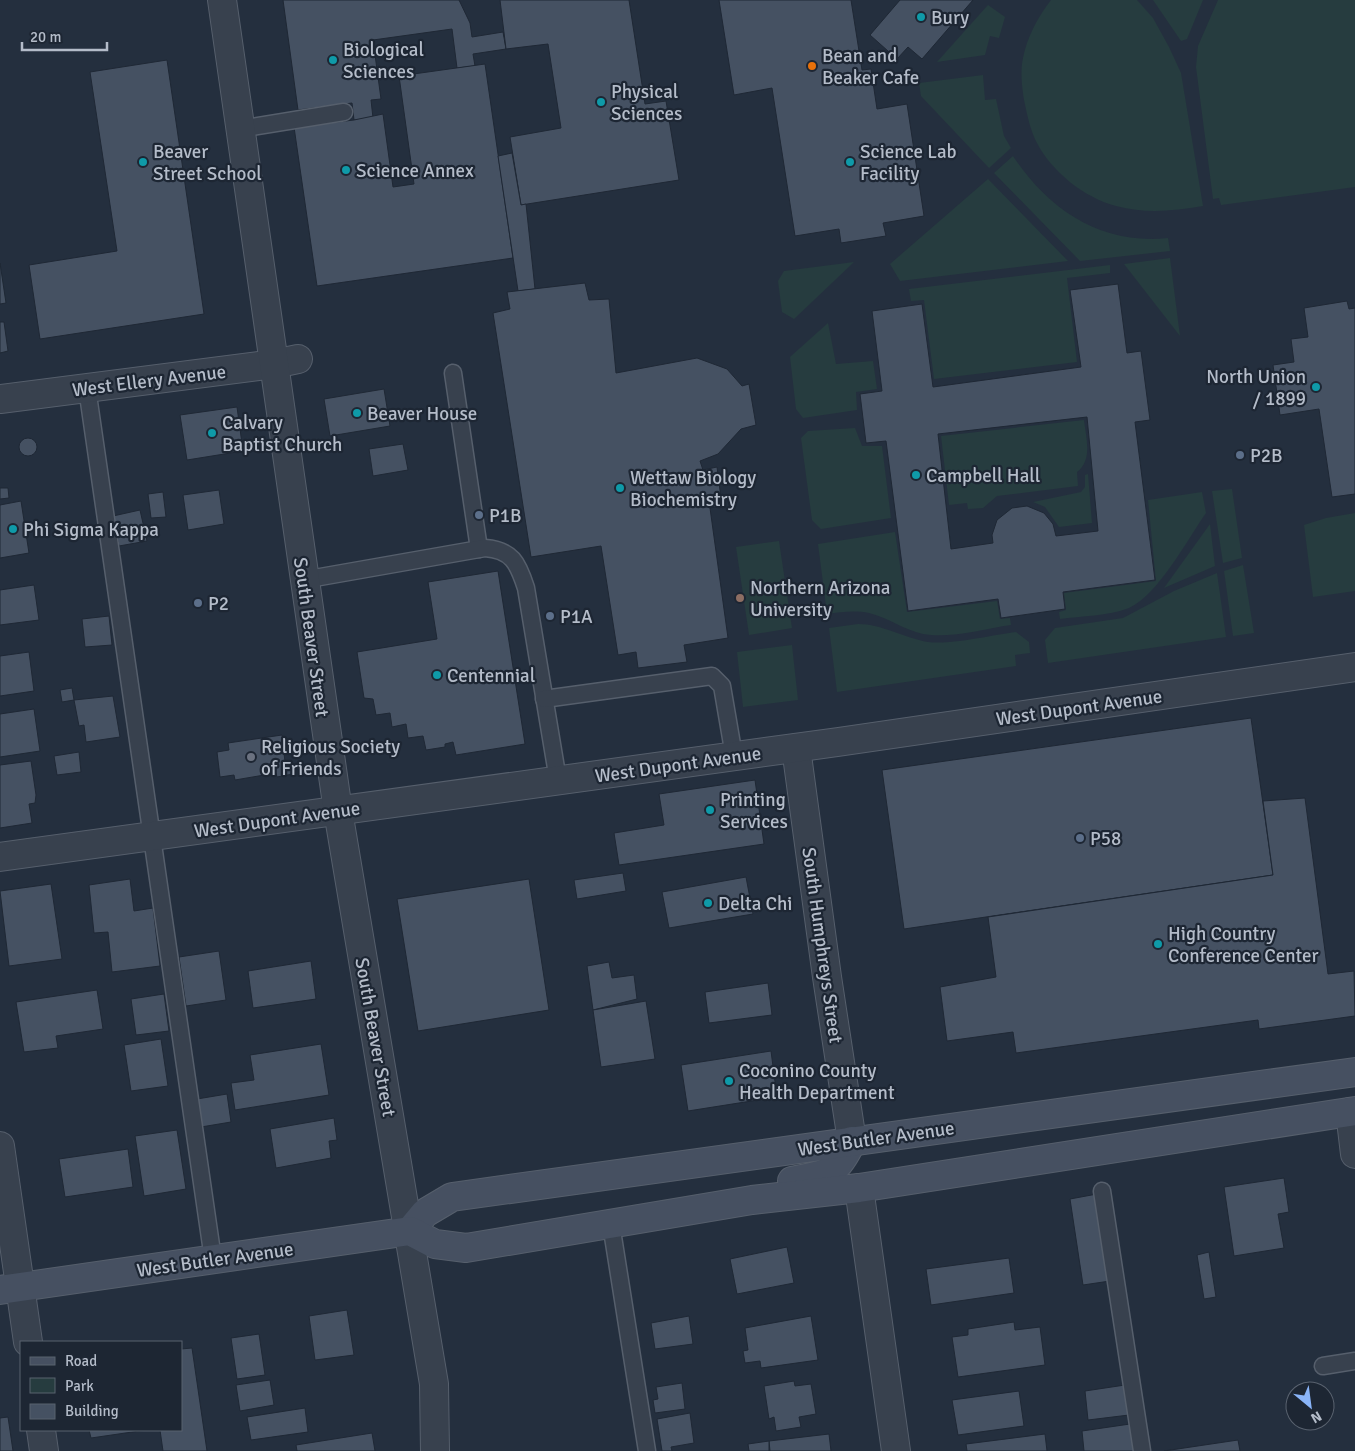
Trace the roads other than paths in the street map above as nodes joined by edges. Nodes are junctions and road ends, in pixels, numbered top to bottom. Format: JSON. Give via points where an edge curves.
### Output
{"nodes":[{"id":1,"x":222,"y":0,"type":"edge"},
{"id":2,"x":344,"y":112,"type":"dead end"},
{"id":3,"x":240,"y":129,"type":"junction"},
{"id":4,"x":286,"y":362,"type":"junction"},
{"id":5,"x":453,"y":373,"type":"dead end"},
{"id":6,"x":87,"y":388,"type":"junction"},
{"id":7,"x":0,"y":399,"type":"edge"},
{"id":8,"x":479,"y":549,"type":"junction"},
{"id":9,"x":303,"y":580,"type":"junction"},
{"id":10,"x":1355,"y":667,"type":"edge"},
{"id":11,"x":544,"y":699,"type":"junction"},
{"id":12,"x":796,"y":748,"type":"junction"},
{"id":13,"x":734,"y":756,"type":"junction"},
{"id":14,"x":558,"y":780,"type":"junction"},
{"id":15,"x":338,"y":811,"type":"junction"},
{"id":16,"x":151,"y":836,"type":"junction"},
{"id":17,"x":0,"y":857,"type":"edge"},
{"id":18,"x":1355,"y":1072,"type":"edge"},
{"id":19,"x":1352,"y":1112,"type":"edge"},
{"id":20,"x":852,"y":1141,"type":"junction"},
{"id":21,"x":0,"y":1146,"type":"edge"},
{"id":22,"x":1355,"y":1154,"type":"edge"},
{"id":23,"x":859,"y":1188,"type":"junction"},
{"id":24,"x":1102,"y":1190,"type":"dead end"},
{"id":25,"x":752,"y":1200,"type":"junction"},
{"id":26,"x":611,"y":1224,"type":"junction"},
{"id":27,"x":410,"y":1231,"type":"junction"},
{"id":28,"x":213,"y":1259,"type":"junction"},
{"id":29,"x":10,"y":1288,"type":"edge"},
{"id":30,"x":28,"y":1341,"type":"edge"},
{"id":31,"x":1355,"y":1361,"type":"edge"},
{"id":32,"x":1323,"y":1366,"type":"dead end"},
{"id":33,"x":41,"y":1431,"type":"edge"},
{"id":34,"x":44,"y":1451,"type":"edge"},
{"id":35,"x":435,"y":1451,"type":"edge"},
{"id":36,"x":647,"y":1451,"type":"edge"},
{"id":37,"x":896,"y":1451,"type":"edge"},
{"id":38,"x":1142,"y":1451,"type":"edge"}],
"edges":[{"from":1,"to":3,"type":"street","name":"South Beaver Street"},
{"from":2,"to":3,"type":"lane"},
{"from":3,"to":4,"type":"street","name":"South Beaver Street"},
{"from":4,"to":6,"type":"street","name":"West Ellery Avenue"},
{"from":4,"to":9,"type":"street","name":"South Beaver Street"},
{"from":5,"to":8,"type":"lane"},
{"from":6,"to":7,"type":"street","name":"West Ellery Avenue"},
{"from":6,"to":16,"type":"lane"},
{"from":8,"to":9,"type":"lane"},
{"from":8,"to":11,"type":"lane","via":[[499,549],[513,558],[521,572]]},
{"from":9,"to":15,"type":"street","name":"South Beaver Street"},
{"from":10,"to":12,"type":"street","name":"West Dupont Avenue"},
{"from":11,"to":13,"type":"lane","via":[[712,676],[722,686]]},
{"from":11,"to":14,"type":"lane"},
{"from":12,"to":13,"type":"street","name":"West Dupont Avenue"},
{"from":12,"to":20,"type":"street","name":"South Humphreys Street"},
{"from":13,"to":14,"type":"street","name":"West Dupont Avenue"},
{"from":14,"to":15,"type":"street","name":"West Dupont Avenue"},
{"from":15,"to":16,"type":"street","name":"West Dupont Avenue"},
{"from":15,"to":27,"type":"street","name":"South Beaver Street"},
{"from":16,"to":17,"type":"street","name":"West Dupont Avenue"},
{"from":16,"to":28,"type":"lane"},
{"from":18,"to":20,"type":"main road","name":"West Butler Avenue"},
{"from":19,"to":22,"type":"street"},
{"from":19,"to":23,"type":"main road"},
{"from":20,"to":25,"type":"main road","via":[[842,1163],[828,1173],[765,1187]]},
{"from":20,"to":27,"type":"main road","name":"West Butler Avenue","via":[[452,1197],[425,1213]]},
{"from":21,"to":29,"type":"street"},
{"from":23,"to":25,"type":"main road"},
{"from":23,"to":37,"type":"street"},
{"from":24,"to":38,"type":"lane"},
{"from":25,"to":26,"type":"main road"},
{"from":26,"to":27,"type":"main road","via":[[466,1248],[435,1244]]},
{"from":26,"to":36,"type":"lane"},
{"from":27,"to":28,"type":"main road","name":"West Butler Avenue"},
{"from":27,"to":35,"type":"street","name":"South Beaver Street","via":[[434,1384]]},
{"from":28,"to":29,"type":"main road","name":"West Butler Avenue"},
{"from":29,"to":30,"type":"street"},
{"from":31,"to":32,"type":"lane"},
{"from":33,"to":34,"type":"street"}]}
